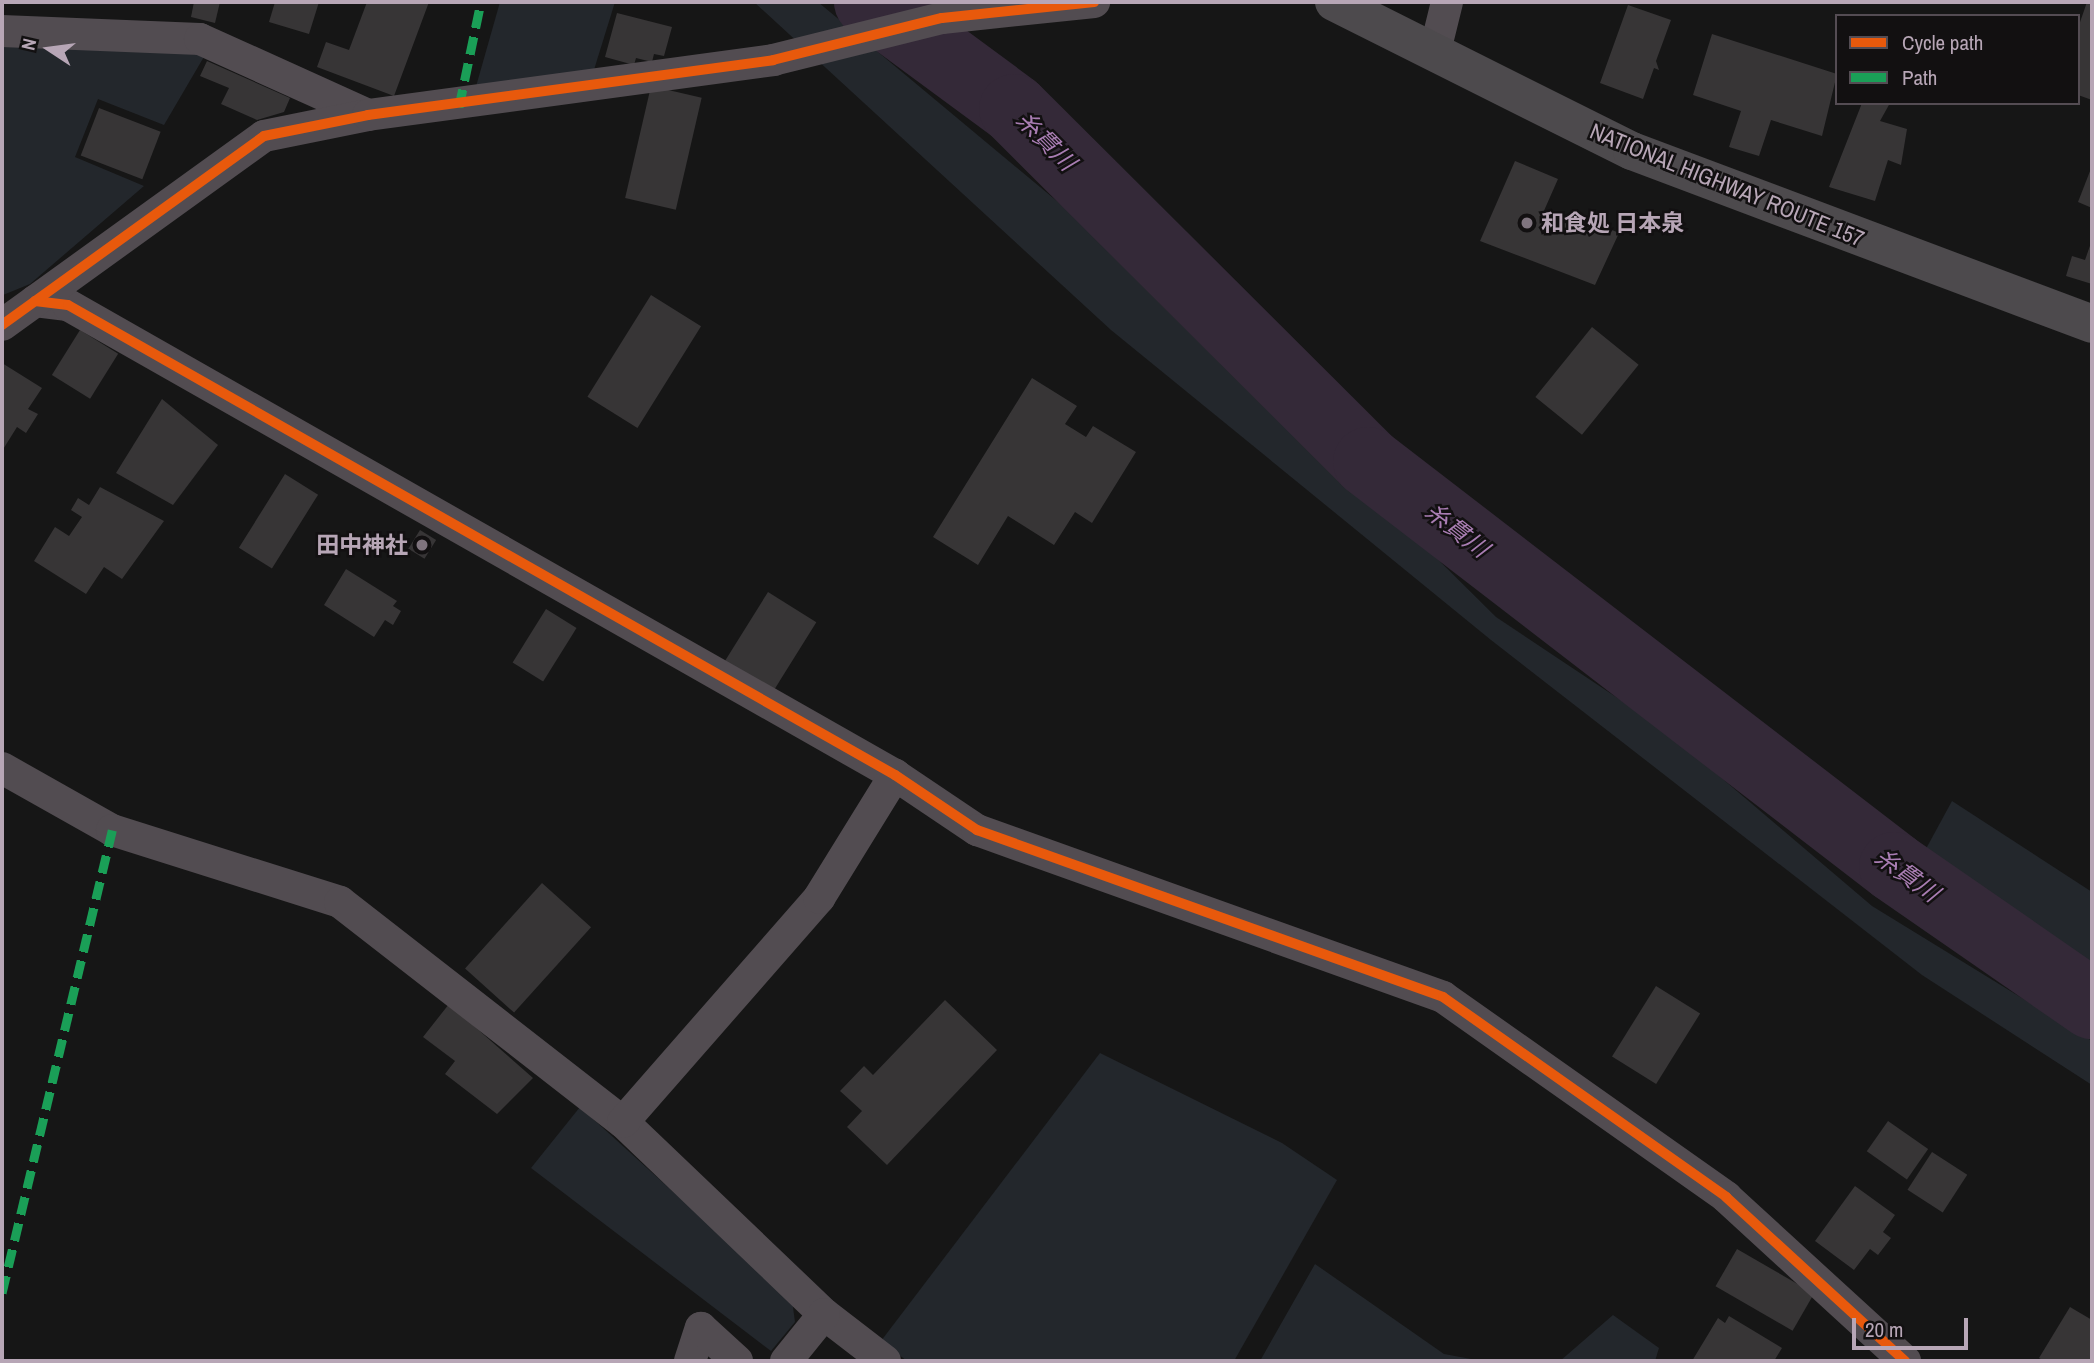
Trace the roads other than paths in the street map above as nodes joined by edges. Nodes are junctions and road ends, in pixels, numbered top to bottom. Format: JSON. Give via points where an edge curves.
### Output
{"nodes":[{"id":1,"x":1094,"y":2,"type":"edge"},
{"id":2,"x":1334,"y":2,"type":"edge"},
{"id":3,"x":1447,"y":2,"type":"edge"},
{"id":4,"x":2,"y":31,"type":"edge"},
{"id":5,"x":1435,"y":51,"type":"junction"},
{"id":6,"x":368,"y":115,"type":"junction"},
{"id":7,"x":35,"y":301,"type":"junction"},
{"id":8,"x":3,"y":324,"type":"edge"},
{"id":9,"x":2092,"y":324,"type":"edge"},
{"id":10,"x":2,"y":768,"type":"edge"},
{"id":11,"x":895,"y":775,"type":"junction"},
{"id":12,"x":624,"y":1122,"type":"junction"},
{"id":13,"x":824,"y":1314,"type":"junction"},
{"id":14,"x":690,"y":1361,"type":"edge"},
{"id":15,"x":737,"y":1361,"type":"edge"},
{"id":16,"x":786,"y":1361,"type":"edge"},
{"id":17,"x":885,"y":1361,"type":"edge"},
{"id":18,"x":1905,"y":1361,"type":"edge"}],
"edges":[{"from":1,"to":6,"type":"street","via":[[942,18],[798,53],[460,107]]},
{"from":2,"to":5,"type":"highway","name":"NATIONAL HIGHWAY ROUTE 157"},
{"from":3,"to":5,"type":"street"},
{"from":4,"to":6,"type":"street","via":[[200,39]]},
{"from":5,"to":9,"type":"highway","name":"NATIONAL HIGHWAY ROUTE 157","via":[[1632,151]]},
{"from":6,"to":7,"type":"street","via":[[264,136]]},
{"from":7,"to":8,"type":"street"},
{"from":7,"to":11,"type":"street","via":[[68,305]]},
{"from":10,"to":12,"type":"street","via":[[112,830],[249,868],[340,902]]},
{"from":11,"to":12,"type":"street","via":[[818,898]]},
{"from":11,"to":18,"type":"street","via":[[977,830],[1443,997],[1726,1197]]},
{"from":12,"to":13,"type":"street"},
{"from":13,"to":16,"type":"street"},
{"from":13,"to":17,"type":"street"},
{"from":14,"to":15,"type":"street","via":[[701,1328]]}]}
